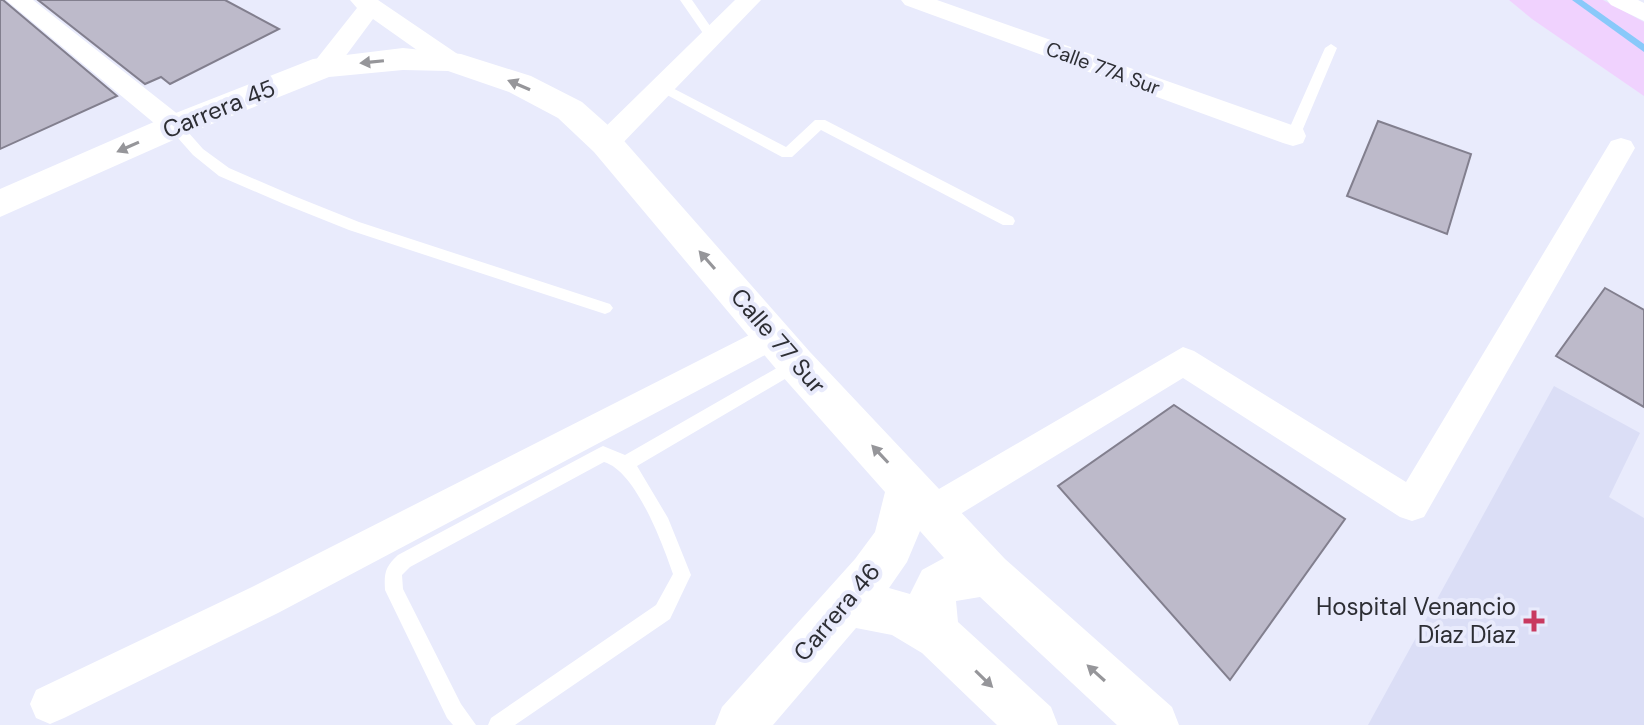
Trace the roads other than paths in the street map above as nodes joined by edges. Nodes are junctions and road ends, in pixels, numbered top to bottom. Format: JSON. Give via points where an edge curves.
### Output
{"nodes":[{"id":1,"x":18,"y":0,"type":"edge"},
{"id":2,"x":686,"y":0,"type":"edge"},
{"id":3,"x":749,"y":0,"type":"edge"},
{"id":4,"x":913,"y":0,"type":"edge"},
{"id":5,"x":1619,"y":0,"type":"edge"},
{"id":6,"x":366,"y":4,"type":"edge"},
{"id":7,"x":1644,"y":13,"type":"edge"},
{"id":8,"x":711,"y":36,"type":"junction"},
{"id":9,"x":1331,"y":48,"type":"dead end"},
{"id":10,"x":450,"y":61,"type":"junction"},
{"id":11,"x":324,"y":67,"type":"junction"},
{"id":12,"x":661,"y":86,"type":"junction"},
{"id":13,"x":175,"y":126,"type":"junction"},
{"id":14,"x":1293,"y":136,"type":"joint"},
{"id":15,"x":606,"y":143,"type":"junction"},
{"id":16,"x":1621,"y":148,"type":"dead end"},
{"id":17,"x":0,"y":204,"type":"edge"},
{"id":18,"x":1008,"y":221,"type":"dead end"},
{"id":19,"x":605,"y":308,"type":"dead end"},
{"id":20,"x":784,"y":350,"type":"junction"},
{"id":21,"x":627,"y":463,"type":"junction"},
{"id":22,"x":920,"y":498,"type":"junction"},
{"id":23,"x":989,"y":575,"type":"junction"},
{"id":24,"x":847,"y":603,"type":"junction"},
{"id":25,"x":939,"y":636,"type":"junction"},
{"id":26,"x":50,"y":704,"type":"dead end"},
{"id":27,"x":466,"y":725,"type":"edge"},
{"id":28,"x":498,"y":725,"type":"edge"},
{"id":29,"x":740,"y":725,"type":"edge"},
{"id":30,"x":1033,"y":725,"type":"edge"},
{"id":31,"x":1154,"y":725,"type":"edge"}],
"edges":[{"from":1,"to":13,"type":"street"},
{"from":2,"to":8,"type":"lane"},
{"from":3,"to":8,"type":"street"},
{"from":4,"to":14,"type":"street","name":"Calle 77A Sur"},
{"from":5,"to":7,"type":"street"},
{"from":6,"to":10,"type":"street","name":"Calle 77 Sur"},
{"from":6,"to":11,"type":"street","name":"Calle 77 Sur"},
{"from":8,"to":12,"type":"street"},
{"from":9,"to":14,"type":"lane"},
{"from":10,"to":11,"type":"street","name":"Carrera 45","one_way":true,"via":[[403,59]]},
{"from":15,"to":10,"type":"street","name":"Calle 77 Sur","one_way":true,"via":[[570,110],[520,84]]},
{"from":11,"to":13,"type":"street","name":"Carrera 45"},
{"from":12,"to":15,"type":"street"},
{"from":12,"to":18,"type":"lane","via":[[787,154],[820,123]]},
{"from":13,"to":17,"type":"street","name":"Carrera 45","one_way":true},
{"from":13,"to":19,"type":"lane","via":[[224,172],[289,200]]},
{"from":20,"to":15,"type":"street","name":"Calle 77 Sur","one_way":true},
{"from":16,"to":22,"type":"street","via":[[1412,505],[1183,361]]},
{"from":20,"to":21,"type":"lane"},
{"from":22,"to":20,"type":"street","name":"Calle 77 Sur","one_way":true},
{"from":20,"to":26,"type":"street"},
{"from":21,"to":27,"type":"lane","via":[[612,453],[603,454],[404,561],[393,572],[394,590]]},
{"from":21,"to":28,"type":"lane","via":[[673,544],[682,575],[663,612]]},
{"from":22,"to":23,"type":"street","name":"Calle 77 Sur"},
{"from":22,"to":24,"type":"street","name":"Carrera 46","via":[[903,518],[891,547]]},
{"from":23,"to":25,"type":"street","via":[[962,574],[939,583],[930,594]]},
{"from":31,"to":23,"type":"street","name":"Calle 77 Sur","one_way":true},
{"from":24,"to":25,"type":"street","via":[[900,613]]},
{"from":24,"to":29,"type":"street","name":"Carrera 46"},
{"from":25,"to":30,"type":"street","one_way":true}]}
